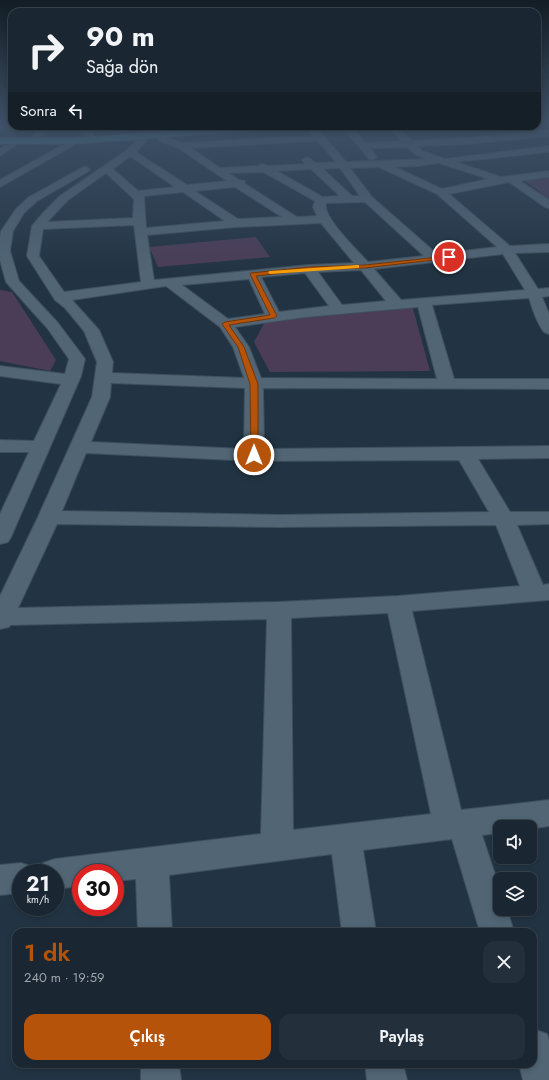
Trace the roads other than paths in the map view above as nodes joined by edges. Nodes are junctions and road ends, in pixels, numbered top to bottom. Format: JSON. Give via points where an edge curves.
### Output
{"nodes":[{"id":1,"x":20,"y":172,"type":"edge"},
{"id":2,"x":78,"y":172,"type":"edge"},
{"id":3,"x":100,"y":172,"type":"edge"},
{"id":4,"x":111,"y":172,"type":"edge"},
{"id":5,"x":171,"y":172,"type":"edge"},
{"id":6,"x":219,"y":172,"type":"edge"},
{"id":7,"x":270,"y":172,"type":"edge"},
{"id":8,"x":320,"y":172,"type":"edge"},
{"id":9,"x":349,"y":172,"type":"edge"},
{"id":10,"x":398,"y":172,"type":"edge"},
{"id":11,"x":482,"y":172,"type":"edge"},
{"id":12,"x":549,"y":174,"type":"edge"},
{"id":13,"x":280,"y":179,"type":"junction"},
{"id":14,"x":505,"y":179,"type":"junction"},
{"id":15,"x":265,"y":180,"type":"dead end"},
{"id":16,"x":250,"y":182,"type":"dead end"},
{"id":17,"x":236,"y":183,"type":"junction"},
{"id":18,"x":0,"y":184,"type":"edge"},
{"id":19,"x":184,"y":189,"type":"junction"},
{"id":20,"x":442,"y":192,"type":"junction"},
{"id":21,"x":136,"y":194,"type":"junction"},
{"id":22,"x":349,"y":199,"type":"junction"},
{"id":23,"x":368,"y":199,"type":"junction"},
{"id":24,"x":321,"y":200,"type":"junction"},
{"id":25,"x":549,"y":205,"type":"edge"},
{"id":26,"x":293,"y":219,"type":"junction"},
{"id":27,"x":324,"y":219,"type":"junction"},
{"id":28,"x":236,"y":222,"type":"junction"},
{"id":29,"x":38,"y":226,"type":"junction"},
{"id":30,"x":140,"y":227,"type":"junction"},
{"id":31,"x":549,"y":248,"type":"edge"},
{"id":32,"x":507,"y":250,"type":"junction"},
{"id":33,"x":435,"y":259,"type":"junction"},
{"id":34,"x":365,"y":266,"type":"junction"},
{"id":35,"x":309,"y":269,"type":"junction"},
{"id":36,"x":252,"y":274,"type":"junction"},
{"id":37,"x":6,"y":282,"type":"edge"},
{"id":38,"x":169,"y":282,"type":"junction"},
{"id":39,"x":148,"y":284,"type":"junction"},
{"id":40,"x":549,"y":292,"type":"edge"},
{"id":41,"x":534,"y":293,"type":"junction"},
{"id":42,"x":60,"y":296,"type":"junction"},
{"id":43,"x":424,"y":301,"type":"junction"},
{"id":44,"x":396,"y":303,"type":"junction"},
{"id":45,"x":338,"y":309,"type":"junction"},
{"id":46,"x":274,"y":316,"type":"junction"},
{"id":47,"x":547,"y":322,"type":"edge"},
{"id":48,"x":225,"y":324,"type":"junction"},
{"id":49,"x":0,"y":371,"type":"edge"},
{"id":50,"x":103,"y":378,"type":"junction"},
{"id":51,"x":71,"y":380,"type":"junction"},
{"id":52,"x":447,"y":383,"type":"junction"},
{"id":53,"x":254,"y":384,"type":"junction"},
{"id":54,"x":549,"y":384,"type":"edge"},
{"id":55,"x":0,"y":446,"type":"edge"},
{"id":56,"x":42,"y":447,"type":"junction"},
{"id":57,"x":80,"y":447,"type":"junction"},
{"id":58,"x":549,"y":452,"type":"edge"},
{"id":59,"x":465,"y":454,"type":"junction"},
{"id":60,"x":254,"y":455,"type":"junction"},
{"id":61,"x":49,"y":517,"type":"junction"},
{"id":62,"x":549,"y":518,"type":"edge"},
{"id":63,"x":504,"y":519,"type":"junction"},
{"id":64,"x":0,"y":538,"type":"edge"},
{"id":65,"x":542,"y":593,"type":"edge"},
{"id":66,"x":398,"y":604,"type":"junction"},
{"id":67,"x":279,"y":610,"type":"junction"},
{"id":68,"x":1,"y":619,"type":"edge"},
{"id":69,"x":549,"y":813,"type":"edge"},
{"id":70,"x":456,"y":825,"type":"junction"},
{"id":71,"x":346,"y":838,"type":"junction"},
{"id":72,"x":277,"y":847,"type":"junction"},
{"id":73,"x":152,"y":863,"type":"junction"},
{"id":74,"x":64,"y":873,"type":"edge"},
{"id":75,"x":12,"y":879,"type":"edge"},
{"id":76,"x":0,"y":880,"type":"edge"},
{"id":77,"x":155,"y":928,"type":"edge"},
{"id":78,"x":358,"y":928,"type":"edge"},
{"id":79,"x":495,"y":928,"type":"edge"},
{"id":80,"x":537,"y":1061,"type":"edge"},
{"id":81,"x":160,"y":1068,"type":"edge"},
{"id":82,"x":385,"y":1068,"type":"edge"},
{"id":83,"x":161,"y":1080,"type":"edge"},
{"id":84,"x":387,"y":1080,"type":"edge"},
{"id":85,"x":543,"y":1080,"type":"edge"}],
"edges":[{"from":1,"to":18,"type":"street"},
{"from":2,"to":37,"type":"street","via":[[26,198],[7,231],[4,251]]},
{"from":3,"to":29,"type":"street","via":[[64,198]]},
{"from":4,"to":21,"type":"street"},
{"from":5,"to":19,"type":"street"},
{"from":6,"to":17,"type":"street"},
{"from":7,"to":13,"type":"street"},
{"from":8,"to":22,"type":"street"},
{"from":9,"to":23,"type":"street"},
{"from":10,"to":20,"type":"street"},
{"from":11,"to":14,"type":"street"},
{"from":12,"to":14,"type":"street"},
{"from":13,"to":15,"type":"street"},
{"from":13,"to":24,"type":"street"},
{"from":14,"to":20,"type":"street"},
{"from":14,"to":25,"type":"street"},
{"from":16,"to":17,"type":"street"},
{"from":17,"to":19,"type":"street"},
{"from":17,"to":26,"type":"street"},
{"from":19,"to":21,"type":"street"},
{"from":19,"to":28,"type":"street"},
{"from":20,"to":32,"type":"street"},
{"from":21,"to":30,"type":"street","via":[[140,198]]},
{"from":22,"to":23,"type":"street"},
{"from":22,"to":24,"type":"street"},
{"from":23,"to":33,"type":"street"},
{"from":24,"to":27,"type":"street","via":[[319,207]]},
{"from":26,"to":27,"type":"street"},
{"from":26,"to":28,"type":"street"},
{"from":27,"to":34,"type":"street"},
{"from":28,"to":30,"type":"street"},
{"from":29,"to":30,"type":"street"},
{"from":29,"to":42,"type":"street","via":[[33,256]]},
{"from":30,"to":39,"type":"street"},
{"from":31,"to":32,"type":"street"},
{"from":32,"to":33,"type":"street"},
{"from":32,"to":41,"type":"street"},
{"from":33,"to":34,"type":"street"},
{"from":34,"to":35,"type":"street"},
{"from":34,"to":44,"type":"street"},
{"from":35,"to":36,"type":"street"},
{"from":35,"to":45,"type":"street"},
{"from":36,"to":38,"type":"street"},
{"from":36,"to":46,"type":"street"},
{"from":37,"to":51,"type":"street","via":[[53,326],[77,359]]},
{"from":38,"to":39,"type":"street"},
{"from":38,"to":48,"type":"street"},
{"from":39,"to":42,"type":"street"},
{"from":40,"to":41,"type":"street"},
{"from":41,"to":43,"type":"street"},
{"from":41,"to":47,"type":"street"},
{"from":42,"to":50,"type":"street","via":[[91,330],[105,362]]},
{"from":43,"to":44,"type":"street"},
{"from":43,"to":52,"type":"street"},
{"from":44,"to":45,"type":"street"},
{"from":45,"to":46,"type":"street"},
{"from":46,"to":48,"type":"street"},
{"from":48,"to":53,"type":"street","via":[[241,347]]},
{"from":49,"to":51,"type":"street"},
{"from":50,"to":53,"type":"street"},
{"from":50,"to":57,"type":"street","via":[[101,397]]},
{"from":51,"to":56,"type":"street"},
{"from":52,"to":53,"type":"street"},
{"from":52,"to":54,"type":"street"},
{"from":53,"to":60,"type":"street"},
{"from":55,"to":56,"type":"street"},
{"from":56,"to":64,"type":"street"},
{"from":57,"to":60,"type":"street"},
{"from":57,"to":61,"type":"street"},
{"from":58,"to":59,"type":"street"},
{"from":59,"to":60,"type":"street"},
{"from":59,"to":63,"type":"street"},
{"from":61,"to":63,"type":"street","via":[[279,521]]},
{"from":61,"to":68,"type":"street"},
{"from":62,"to":63,"type":"street"},
{"from":63,"to":65,"type":"street"},
{"from":65,"to":66,"type":"street"},
{"from":66,"to":67,"type":"street"},
{"from":66,"to":70,"type":"street"},
{"from":67,"to":68,"type":"street"},
{"from":67,"to":72,"type":"street"},
{"from":69,"to":70,"type":"street"},
{"from":70,"to":71,"type":"street"},
{"from":70,"to":79,"type":"street"},
{"from":71,"to":72,"type":"street"},
{"from":71,"to":78,"type":"street"},
{"from":72,"to":73,"type":"street"},
{"from":73,"to":74,"type":"street"},
{"from":73,"to":77,"type":"street"},
{"from":75,"to":76,"type":"street"},
{"from":80,"to":85,"type":"street"},
{"from":81,"to":83,"type":"street"},
{"from":82,"to":84,"type":"street"}]}
